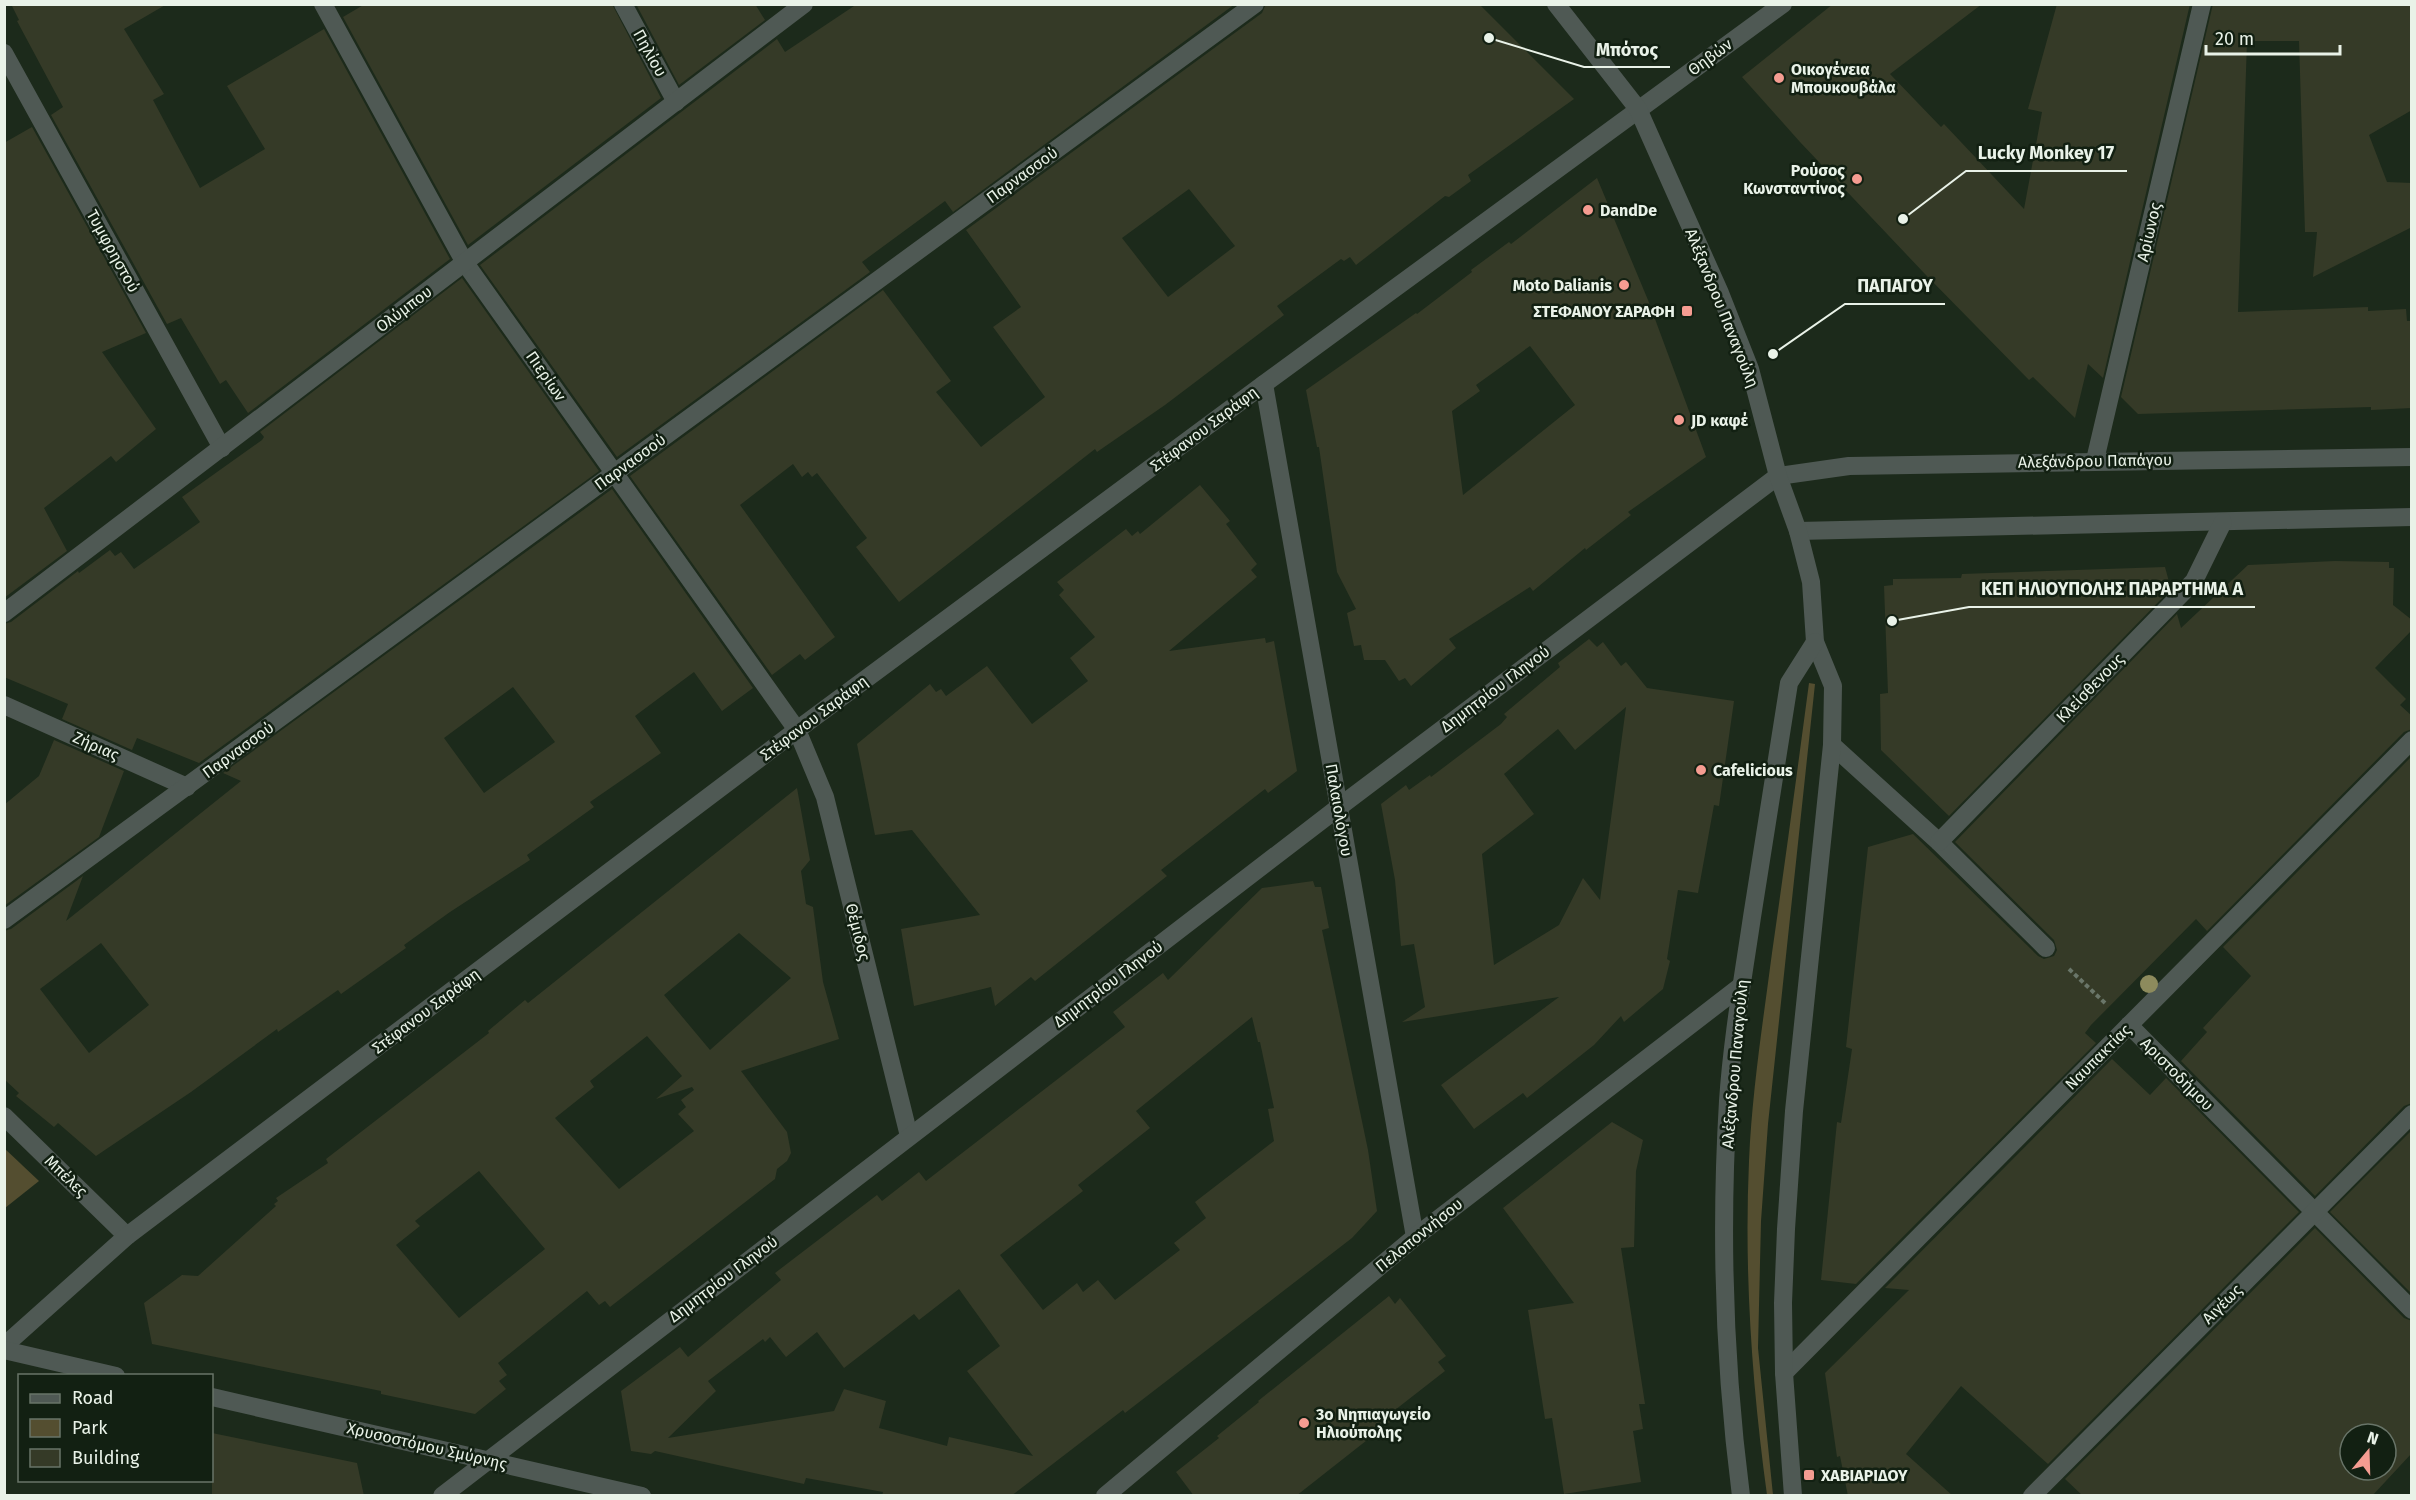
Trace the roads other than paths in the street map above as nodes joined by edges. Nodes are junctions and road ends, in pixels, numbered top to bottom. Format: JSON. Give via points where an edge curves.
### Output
{"nodes":[{"id":1,"x":323,"y":4,"type":"edge"},
{"id":2,"x":623,"y":4,"type":"edge"},
{"id":3,"x":804,"y":4,"type":"edge"},
{"id":4,"x":1255,"y":4,"type":"edge"},
{"id":5,"x":1556,"y":4,"type":"edge"},
{"id":6,"x":1782,"y":4,"type":"edge"},
{"id":7,"x":2202,"y":4,"type":"edge"},
{"id":8,"x":4,"y":53,"type":"edge"},
{"id":9,"x":676,"y":102,"type":"junction"},
{"id":10,"x":1638,"y":109,"type":"junction"},
{"id":11,"x":465,"y":263,"type":"junction"},
{"id":12,"x":1264,"y":384,"type":"junction"},
{"id":13,"x":222,"y":448,"type":"junction"},
{"id":14,"x":2412,"y":456,"type":"edge"},
{"id":15,"x":2096,"y":460,"type":"junction"},
{"id":16,"x":615,"y":473,"type":"junction"},
{"id":17,"x":1778,"y":476,"type":"junction"},
{"id":18,"x":2412,"y":517,"type":"edge"},
{"id":19,"x":2223,"y":522,"type":"junction"},
{"id":20,"x":1798,"y":531,"type":"junction"},
{"id":21,"x":4,"y":614,"type":"edge"},
{"id":22,"x":1815,"y":642,"type":"junction"},
{"id":23,"x":4,"y":705,"type":"edge"},
{"id":24,"x":797,"y":730,"type":"junction"},
{"id":25,"x":2412,"y":740,"type":"edge"},
{"id":26,"x":1832,"y":745,"type":"junction"},
{"id":27,"x":187,"y":788,"type":"junction"},
{"id":28,"x":1339,"y":807,"type":"junction"},
{"id":29,"x":1939,"y":842,"type":"junction"},
{"id":30,"x":4,"y":920,"type":"edge"},
{"id":31,"x":2046,"y":948,"type":"road end"},
{"id":32,"x":1742,"y":986,"type":"junction"},
{"id":33,"x":2129,"y":1025,"type":"junction"},
{"id":34,"x":2412,"y":1114,"type":"edge"},
{"id":35,"x":4,"y":1116,"type":"edge"},
{"id":36,"x":909,"y":1136,"type":"junction"},
{"id":37,"x":2313,"y":1212,"type":"junction"},
{"id":38,"x":127,"y":1236,"type":"junction"},
{"id":39,"x":1415,"y":1237,"type":"junction"},
{"id":40,"x":2412,"y":1310,"type":"edge"},
{"id":41,"x":4,"y":1348,"type":"edge"},
{"id":42,"x":1784,"y":1373,"type":"junction"},
{"id":43,"x":108,"y":1374,"type":"edge"},
{"id":44,"x":213,"y":1397,"type":"edge"},
{"id":45,"x":487,"y":1460,"type":"junction"},
{"id":46,"x":442,"y":1496,"type":"edge"},
{"id":47,"x":642,"y":1496,"type":"edge"},
{"id":48,"x":1106,"y":1496,"type":"edge"},
{"id":49,"x":1741,"y":1496,"type":"edge"},
{"id":50,"x":1793,"y":1496,"type":"edge"},
{"id":51,"x":2032,"y":1496,"type":"edge"}],
"edges":[{"from":1,"to":11,"type":"street","name":"Πιερίων"},
{"from":2,"to":9,"type":"street","name":"Πηλίου"},
{"from":3,"to":9,"type":"street","name":"Ολύμπου"},
{"from":4,"to":16,"type":"street","name":"Παρνασσού"},
{"from":5,"to":10,"type":"street","name":"Αλέξανδρου Παναγούλη"},
{"from":6,"to":10,"type":"street","name":"Θηβών"},
{"from":7,"to":15,"type":"street","name":"Αρίωνος"},
{"from":8,"to":13,"type":"street","name":"Τυμφρηστού"},
{"from":9,"to":11,"type":"street","name":"Ολύμπου"},
{"from":10,"to":12,"type":"street","name":"Στέφανου Σαράφη"},
{"from":10,"to":17,"type":"street","name":"Αλέξανδρου Παναγούλη","via":[[1750,369]]},
{"from":11,"to":13,"type":"street","name":"Ολύμπου"},
{"from":11,"to":16,"type":"street","name":"Πιερίων"},
{"from":12,"to":24,"type":"street","name":"Στέφανου Σαράφη"},
{"from":12,"to":28,"type":"street","name":"Παλαιολόγου"},
{"from":13,"to":21,"type":"street","name":"Ολύμπου"},
{"from":14,"to":15,"type":"street","name":"Αλεξάνδρου Παπάγου"},
{"from":15,"to":17,"type":"street","name":"Αλεξάνδρου Παπάγου","via":[[1849,466]]},
{"from":16,"to":24,"type":"street","name":"Πιερίων"},
{"from":16,"to":27,"type":"street","name":"Παρνασσού"},
{"from":17,"to":20,"type":"street","name":"Αλέξανδρου Παναγούλη"},
{"from":17,"to":28,"type":"street","name":"Δημητρίου Γληνού"},
{"from":18,"to":19,"type":"street"},
{"from":19,"to":20,"type":"street"},
{"from":19,"to":29,"type":"street","name":"Κλείσθενους","via":[[2194,581]]},
{"from":20,"to":22,"type":"street","name":"Αλέξανδρου Παναγούλη","via":[[1811,582]]},
{"from":22,"to":26,"type":"street","name":"Αλέξανδρου Παναγούλη","via":[[1833,686]]},
{"from":22,"to":32,"type":"street","name":"Αλέξανδρου Παναγούλη","via":[[1789,683]]},
{"from":23,"to":27,"type":"street","name":"Ζήριας"},
{"from":24,"to":36,"type":"street","name":"Θέμιδος","via":[[825,797]]},
{"from":24,"to":38,"type":"street","name":"Στέφανου Σαράφη"},
{"from":25,"to":33,"type":"street","name":"Ναυπακτίας"},
{"from":26,"to":29,"type":"street"},
{"from":26,"to":42,"type":"street","name":"Αλέξανδρου Παναγούλη","via":[[1794,1111],[1783,1303]]},
{"from":27,"to":30,"type":"street","name":"Παρνασσού"},
{"from":28,"to":36,"type":"street","name":"Δημητρίου Γληνού"},
{"from":28,"to":39,"type":"street","name":"Παλαιολόγου"},
{"from":29,"to":31,"type":"street"},
{"from":32,"to":39,"type":"street","name":"Πελοποννήσου"},
{"from":32,"to":49,"type":"street","name":"Αλέξανδρου Παναγούλη","via":[[1728,1100],[1724,1228],[1728,1375]]},
{"from":33,"to":37,"type":"street","name":"Αριστοδήμου"},
{"from":33,"to":42,"type":"street","name":"Ναυπακτίας"},
{"from":34,"to":37,"type":"street","name":"Αιγέως"},
{"from":35,"to":38,"type":"street","name":"Μπέλες"},
{"from":36,"to":45,"type":"street","name":"Δημητρίου Γληνού"},
{"from":37,"to":40,"type":"street","name":"Αριστοδήμου"},
{"from":37,"to":51,"type":"street","name":"Αιγέως"},
{"from":38,"to":41,"type":"street","name":"Στέφανου Σαράφη"},
{"from":39,"to":48,"type":"street","name":"Πελοποννήσου"},
{"from":41,"to":43,"type":"street"},
{"from":42,"to":50,"type":"street","name":"Αλέξανδρου Παναγούλη"},
{"from":44,"to":45,"type":"street","name":"Χρυσοστόμου Σμύρνης"},
{"from":45,"to":46,"type":"street","name":"Δημητρίου Γληνού"},
{"from":45,"to":47,"type":"street","name":"Χρυσοστόμου Σμύρνης"}]}
